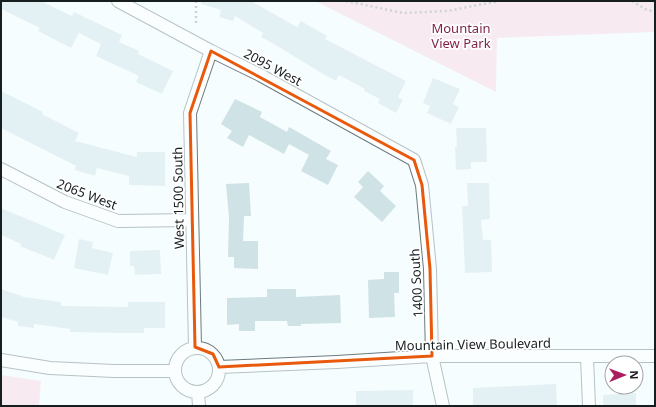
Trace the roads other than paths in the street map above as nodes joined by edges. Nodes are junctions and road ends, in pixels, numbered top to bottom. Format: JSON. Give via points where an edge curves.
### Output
{"nodes":[{"id":1,"x":118,"y":1,"type":"edge"},
{"id":2,"x":211,"y":51,"type":"junction"},
{"id":3,"x":414,"y":160,"type":"joint"},
{"id":4,"x":1,"y":169,"type":"edge"},
{"id":5,"x":192,"y":220,"type":"junction"},
{"id":6,"x":195,"y":347,"type":"junction"},
{"id":7,"x":432,"y":356,"type":"junction"},
{"id":8,"x":655,"y":356,"type":"edge"},
{"id":9,"x":587,"y":357,"type":"junction"},
{"id":10,"x":1,"y":360,"type":"edge"},
{"id":11,"x":219,"y":367,"type":"junction"},
{"id":12,"x":174,"y":371,"type":"junction"},
{"id":13,"x":198,"y":392,"type":"junction"},
{"id":14,"x":199,"y":406,"type":"edge"},
{"id":15,"x":443,"y":406,"type":"edge"},
{"id":16,"x":589,"y":406,"type":"edge"}],
"edges":[{"from":1,"to":2,"type":"street","name":"2095 West"},
{"from":2,"to":3,"type":"street","name":"2095 West","via":[[260,75]]},
{"from":2,"to":5,"type":"street","name":"West 1500 South","via":[[190,113]]},
{"from":3,"to":7,"type":"street","name":"1400 South","via":[[422,185],[430,269]]},
{"from":4,"to":5,"type":"street","name":"2065 West","via":[[65,202],[118,221]]},
{"from":5,"to":6,"type":"street","name":"West 1500 South"},
{"from":6,"to":11,"type":"street","via":[[206,349],[212,354]]},
{"from":6,"to":12,"type":"street","via":[[178,356]]},
{"from":7,"to":9,"type":"street","name":"Mountain View Boulevard"},
{"from":7,"to":11,"type":"street","name":"Mountain View Boulevard"},
{"from":7,"to":15,"type":"street","name":"1400 South"},
{"from":8,"to":9,"type":"street","name":"Mountain View Boulevard"},
{"from":9,"to":16,"type":"street"},
{"from":10,"to":12,"type":"street","via":[[50,368],[114,372]]},
{"from":11,"to":13,"type":"street","via":[[216,381],[211,387]]},
{"from":12,"to":13,"type":"street","via":[[179,384],[191,392]]},
{"from":13,"to":14,"type":"street"}]}
